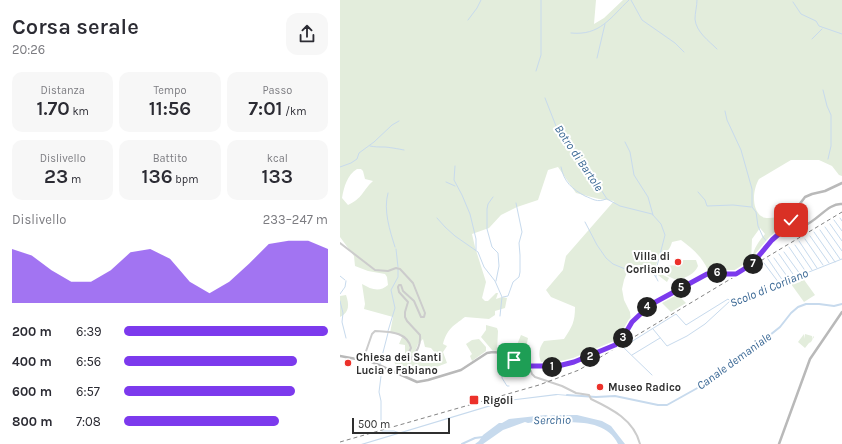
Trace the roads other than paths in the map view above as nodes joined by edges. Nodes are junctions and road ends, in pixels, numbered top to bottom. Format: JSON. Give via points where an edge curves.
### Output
{"nodes":[{"id":1,"x":842,"y":183,"type":"edge"},
{"id":2,"x":842,"y":204,"type":"edge"},
{"id":3,"x":792,"y":224,"type":"junction"},
{"id":4,"x":340,"y":243,"type":"edge"},
{"id":5,"x":842,"y":312,"type":"edge"},
{"id":6,"x":340,"y":356,"type":"edge"},
{"id":7,"x":363,"y":360,"type":"junction"},
{"id":8,"x":529,"y":366,"type":"junction"},
{"id":9,"x":640,"y":444,"type":"edge"},
{"id":10,"x":779,"y":444,"type":"edge"}],
"edges":[{"from":1,"to":3,"type":"main road","via":[[807,196],[794,212]]},
{"from":2,"to":3,"type":"main road","via":[[834,205],[808,223],[799,226]]},
{"from":3,"to":8,"type":"main road","via":[[772,240],[755,262],[739,273],[707,274],[650,305],[632,322],[622,339],[615,345],[574,362],[556,366]]},
{"from":4,"to":7,"type":"street","via":[[375,270],[400,269],[413,283],[425,313],[424,317],[421,316],[414,302],[399,285],[399,292],[408,302],[405,312],[407,322],[420,335],[418,349],[412,359],[408,360],[406,358],[411,348],[403,336],[398,333],[375,331]]},
{"from":5,"to":10,"type":"main road","via":[[810,359]]},
{"from":6,"to":7,"type":"main road"},
{"from":7,"to":8,"type":"main road","via":[[417,382],[461,370],[487,353],[493,352],[503,353]]},
{"from":8,"to":9,"type":"street","via":[[535,377],[590,397],[624,418],[634,429]]}]}
